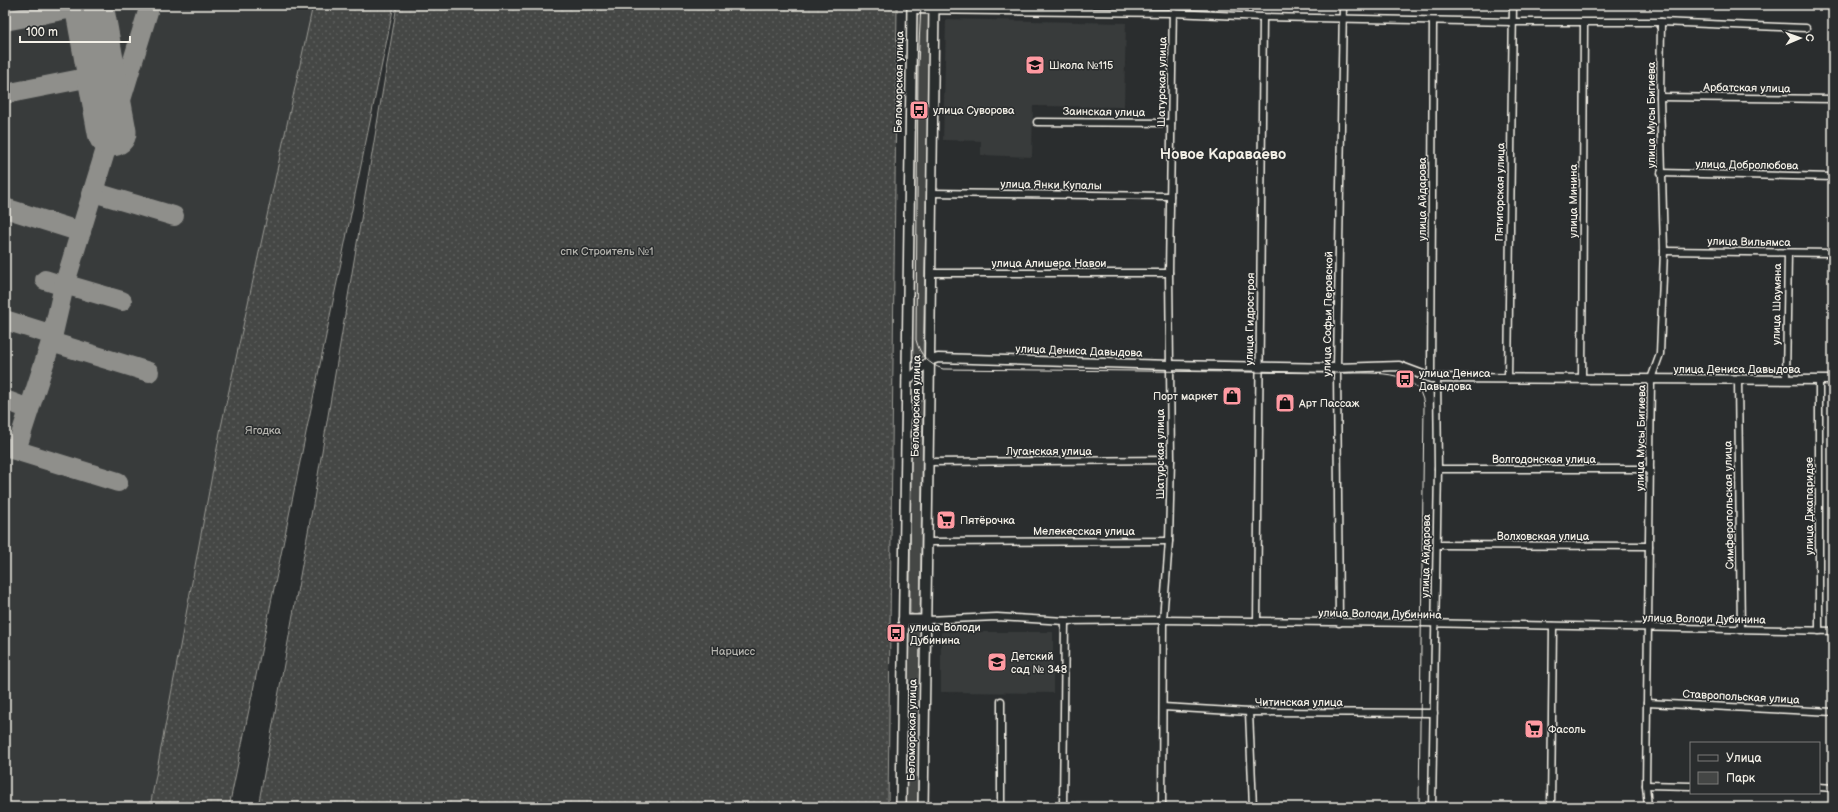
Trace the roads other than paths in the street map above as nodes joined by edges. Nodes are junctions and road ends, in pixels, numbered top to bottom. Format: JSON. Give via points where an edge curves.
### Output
{"nodes":[{"id":1,"x":1173,"y":5,"type":"edge"},
{"id":2,"x":1343,"y":5,"type":"edge"},
{"id":3,"x":1513,"y":5,"type":"edge"},
{"id":4,"x":912,"y":8,"type":"edge"},
{"id":5,"x":934,"y":8,"type":"edge"},
{"id":6,"x":1173,"y":13,"type":"junction"},
{"id":7,"x":1263,"y":17,"type":"junction"},
{"id":8,"x":1343,"y":19,"type":"junction"},
{"id":9,"x":1433,"y":21,"type":"junction"},
{"id":10,"x":1512,"y":22,"type":"junction"},
{"id":11,"x":1661,"y":22,"type":"junction"},
{"id":12,"x":1584,"y":23,"type":"junction"},
{"id":13,"x":1806,"y":28,"type":"dead end"},
{"id":14,"x":1660,"y":97,"type":"junction"},
{"id":15,"x":1833,"y":100,"type":"edge"},
{"id":16,"x":1037,"y":122,"type":"dead end"},
{"id":17,"x":1171,"y":123,"type":"junction"},
{"id":18,"x":1661,"y":173,"type":"junction"},
{"id":19,"x":1833,"y":177,"type":"edge"},
{"id":20,"x":931,"y":193,"type":"junction"},
{"id":21,"x":1170,"y":196,"type":"junction"},
{"id":22,"x":1664,"y":251,"type":"junction"},
{"id":23,"x":1788,"y":253,"type":"junction"},
{"id":24,"x":1833,"y":253,"type":"edge"},
{"id":25,"x":930,"y":273,"type":"junction"},
{"id":26,"x":1169,"y":273,"type":"junction"},
{"id":27,"x":929,"y":361,"type":"junction"},
{"id":28,"x":1170,"y":365,"type":"junction"},
{"id":29,"x":1260,"y":366,"type":"junction"},
{"id":30,"x":1337,"y":368,"type":"junction"},
{"id":31,"x":1434,"y":378,"type":"junction"},
{"id":32,"x":1508,"y":379,"type":"junction"},
{"id":33,"x":1582,"y":379,"type":"junction"},
{"id":34,"x":1651,"y":379,"type":"junction"},
{"id":35,"x":1738,"y":380,"type":"junction"},
{"id":36,"x":1786,"y":380,"type":"junction"},
{"id":37,"x":1819,"y":380,"type":"junction"},
{"id":38,"x":1833,"y":380,"type":"edge"},
{"id":39,"x":907,"y":381,"type":"junction"},
{"id":40,"x":1171,"y":460,"type":"junction"},
{"id":41,"x":927,"y":462,"type":"junction"},
{"id":42,"x":1438,"y":469,"type":"junction"},
{"id":43,"x":1650,"y":469,"type":"junction"},
{"id":44,"x":1169,"y":541,"type":"junction"},
{"id":45,"x":928,"y":542,"type":"junction"},
{"id":46,"x":1437,"y":545,"type":"junction"},
{"id":47,"x":1649,"y":546,"type":"junction"},
{"id":48,"x":904,"y":620,"type":"junction"},
{"id":49,"x":926,"y":620,"type":"junction"},
{"id":50,"x":1164,"y":620,"type":"junction"},
{"id":51,"x":1065,"y":621,"type":"junction"},
{"id":52,"x":1257,"y":622,"type":"junction"},
{"id":53,"x":1339,"y":623,"type":"junction"},
{"id":54,"x":1435,"y":625,"type":"junction"},
{"id":55,"x":1553,"y":626,"type":"junction"},
{"id":56,"x":1648,"y":628,"type":"junction"},
{"id":57,"x":1741,"y":630,"type":"junction"},
{"id":58,"x":1819,"y":631,"type":"junction"},
{"id":59,"x":1833,"y":632,"type":"edge"},
{"id":60,"x":1001,"y":701,"type":"dead end"},
{"id":61,"x":1647,"y":703,"type":"junction"},
{"id":62,"x":1163,"y":707,"type":"junction"},
{"id":63,"x":1249,"y":712,"type":"junction"},
{"id":64,"x":1833,"y":712,"type":"edge"},
{"id":65,"x":1434,"y":713,"type":"junction"},
{"id":66,"x":1646,"y":785,"type":"junction"},
{"id":67,"x":1690,"y":786,"type":"edge"},
{"id":68,"x":1820,"y":788,"type":"edge"},
{"id":69,"x":1833,"y":788,"type":"edge"},
{"id":70,"x":901,"y":807,"type":"edge"},
{"id":71,"x":923,"y":807,"type":"edge"},
{"id":72,"x":1001,"y":807,"type":"edge"},
{"id":73,"x":1063,"y":807,"type":"edge"},
{"id":74,"x":1162,"y":807,"type":"edge"},
{"id":75,"x":1253,"y":807,"type":"edge"},
{"id":76,"x":1432,"y":807,"type":"edge"},
{"id":77,"x":1551,"y":807,"type":"edge"},
{"id":78,"x":1648,"y":807,"type":"edge"}],
"edges":[{"from":1,"to":6,"type":"street","name":"Шатурская улица"},
{"from":2,"to":8,"type":"street","name":"улица Софьи Перовской"},
{"from":3,"to":10,"type":"street","name":"Пятигорская улица"},
{"from":4,"to":5,"type":"street"},
{"from":4,"to":39,"type":"main road","name":"Беломорская улица"},
{"from":5,"to":6,"type":"street"},
{"from":5,"to":20,"type":"main road","name":"Беломорская улица"},
{"from":6,"to":7,"type":"street"},
{"from":6,"to":17,"type":"street","name":"Шатурская улица"},
{"from":7,"to":8,"type":"street"},
{"from":7,"to":29,"type":"street","name":"улица Гидростроя"},
{"from":8,"to":9,"type":"street"},
{"from":8,"to":30,"type":"street","name":"улица Софьи Перовской"},
{"from":9,"to":10,"type":"street"},
{"from":9,"to":31,"type":"street","name":"улица Айдарова"},
{"from":10,"to":12,"type":"street"},
{"from":10,"to":32,"type":"street","name":"Пятигорская улица"},
{"from":11,"to":12,"type":"street"},
{"from":11,"to":13,"type":"street"},
{"from":11,"to":14,"type":"street","name":"улица Мусы Бигиева"},
{"from":12,"to":33,"type":"street","name":"улица Минина"},
{"from":14,"to":15,"type":"street","name":"Арбатская улица"},
{"from":14,"to":18,"type":"street","name":"улица Мусы Бигиева"},
{"from":16,"to":17,"type":"street","name":"Заинская улица"},
{"from":17,"to":21,"type":"street","name":"Шатурская улица"},
{"from":18,"to":19,"type":"street","name":"улица Добролюбова"},
{"from":18,"to":22,"type":"street","name":"улица Мусы Бигиева"},
{"from":20,"to":21,"type":"street","name":"улица Янки Купалы"},
{"from":20,"to":25,"type":"main road","name":"Беломорская улица"},
{"from":21,"to":26,"type":"street","name":"Шатурская улица"},
{"from":22,"to":23,"type":"street","name":"улица Вильямса"},
{"from":22,"to":34,"type":"street","name":"улица Мусы Бигиева","via":[[1660,354]]},
{"from":23,"to":24,"type":"street","name":"улица Вильямса"},
{"from":23,"to":36,"type":"street","name":"улица Шаумяна"},
{"from":25,"to":26,"type":"street","name":"улица Алишера Навои"},
{"from":25,"to":27,"type":"main road","name":"Беломорская улица"},
{"from":26,"to":28,"type":"street","name":"Шатурская улица"},
{"from":27,"to":28,"type":"street","name":"улица Дениса Давыдова","via":[[938,358]]},
{"from":27,"to":39,"type":"street"},
{"from":27,"to":41,"type":"main road","name":"Беломорская улица"},
{"from":28,"to":29,"type":"street","name":"улица Дениса Давыдова"},
{"from":28,"to":40,"type":"street","name":"Шатурская улица"},
{"from":29,"to":30,"type":"street","name":"улица Дениса Давыдова"},
{"from":29,"to":52,"type":"street","name":"улица Гидростроя"},
{"from":30,"to":31,"type":"street","name":"улица Дениса Давыдова","via":[[1400,366]]},
{"from":30,"to":53,"type":"street","name":"улица Софьи Перовской"},
{"from":31,"to":32,"type":"street","name":"улица Дениса Давыдова"},
{"from":31,"to":42,"type":"street","name":"улица Айдарова"},
{"from":32,"to":33,"type":"street","name":"улица Дениса Давыдова"},
{"from":33,"to":34,"type":"street","name":"улица Дениса Давыдова"},
{"from":34,"to":35,"type":"street","name":"улица Дениса Давыдова"},
{"from":34,"to":43,"type":"street","name":"улица Мусы Бигиева"},
{"from":35,"to":36,"type":"street","name":"улица Дениса Давыдова"},
{"from":35,"to":57,"type":"street","name":"Симферопольская улица"},
{"from":36,"to":37,"type":"street","name":"улица Дениса Давыдова"},
{"from":37,"to":38,"type":"street","name":"улица Дениса Давыдова"},
{"from":37,"to":58,"type":"street","name":"улица Джапаридзе"},
{"from":39,"to":48,"type":"main road","name":"Беломорская улица"},
{"from":40,"to":41,"type":"street","name":"Луганская улица"},
{"from":40,"to":44,"type":"street","name":"Шатурская улица"},
{"from":41,"to":45,"type":"main road","name":"Беломорская улица"},
{"from":42,"to":43,"type":"street","name":"Волгодонская улица"},
{"from":42,"to":46,"type":"street","name":"улица Айдарова"},
{"from":43,"to":47,"type":"street","name":"улица Мусы Бигиева"},
{"from":44,"to":45,"type":"street","name":"Мелекесская улица"},
{"from":44,"to":50,"type":"street","name":"Шатурская улица"},
{"from":45,"to":49,"type":"main road","name":"Беломорская улица"},
{"from":46,"to":47,"type":"street","name":"Волховская улица"},
{"from":46,"to":54,"type":"street","name":"улица Айдарова"},
{"from":47,"to":56,"type":"street","name":"улица Мусы Бигиева"},
{"from":48,"to":49,"type":"main road"},
{"from":48,"to":70,"type":"main road","name":"Беломорская улица"},
{"from":49,"to":51,"type":"street","name":"улица Володи Дубинина","via":[[997,617]]},
{"from":49,"to":71,"type":"main road","name":"Беломорская улица"},
{"from":50,"to":51,"type":"street","name":"улица Володи Дубинина"},
{"from":50,"to":52,"type":"street","name":"улица Володи Дубинина"},
{"from":50,"to":62,"type":"street","name":"Шатурская улица"},
{"from":51,"to":73,"type":"street"},
{"from":52,"to":53,"type":"street","name":"улица Володи Дубинина"},
{"from":53,"to":54,"type":"street","name":"улица Володи Дубинина"},
{"from":54,"to":55,"type":"street","name":"улица Володи Дубинина"},
{"from":54,"to":65,"type":"street","name":"улица Айдарова"},
{"from":55,"to":56,"type":"street","name":"улица Володи Дубинина"},
{"from":55,"to":77,"type":"street"},
{"from":56,"to":57,"type":"street","name":"улица Володи Дубинина"},
{"from":56,"to":61,"type":"street","name":"улица Мусы Бигиева"},
{"from":57,"to":58,"type":"street","name":"улица Володи Дубинина"},
{"from":58,"to":59,"type":"street","name":"улица Володи Дубинина"},
{"from":60,"to":72,"type":"street"},
{"from":61,"to":64,"type":"street","name":"Ставропольская улица"},
{"from":61,"to":66,"type":"street","name":"улица Мусы Бигиева"},
{"from":62,"to":63,"type":"street","name":"Читинская улица"},
{"from":62,"to":74,"type":"street","name":"Шатурская улица"},
{"from":63,"to":65,"type":"street","name":"Читинская улица"},
{"from":63,"to":75,"type":"street"},
{"from":65,"to":76,"type":"street","name":"улица Айдарова"},
{"from":66,"to":67,"type":"street"},
{"from":66,"to":78,"type":"street","name":"улица Мусы Бигиева"},
{"from":68,"to":69,"type":"street"}]}
